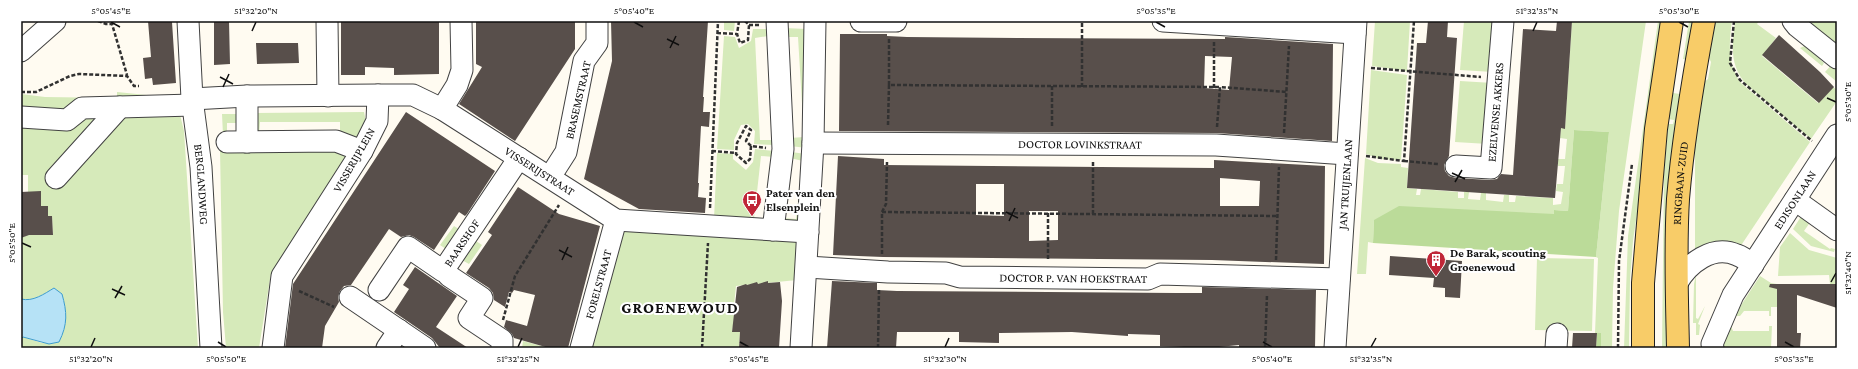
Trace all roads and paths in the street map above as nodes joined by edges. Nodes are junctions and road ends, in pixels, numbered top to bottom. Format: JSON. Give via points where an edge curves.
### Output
{"nodes":[{"id":1,"x":55,"y":21,"type":"edge"},
{"id":2,"x":98,"y":21,"type":"edge"},
{"id":3,"x":188,"y":21,"type":"edge"},
{"id":4,"x":328,"y":21,"type":"edge"},
{"id":5,"x":461,"y":21,"type":"edge"},
{"id":6,"x":597,"y":21,"type":"edge"},
{"id":7,"x":718,"y":21,"type":"edge"},
{"id":8,"x":738,"y":21,"type":"edge"},
{"id":9,"x":745,"y":21,"type":"edge"},
{"id":10,"x":777,"y":21,"type":"edge"},
{"id":11,"x":815,"y":21,"type":"edge"},
{"id":12,"x":861,"y":21,"type":"edge"},
{"id":13,"x":889,"y":21,"type":"edge"},
{"id":14,"x":896,"y":21,"type":"edge"},
{"id":15,"x":1082,"y":21,"type":"edge"},
{"id":16,"x":1163,"y":21,"type":"edge"},
{"id":17,"x":1414,"y":21,"type":"edge"},
{"id":18,"x":1503,"y":21,"type":"edge"},
{"id":19,"x":1672,"y":21,"type":"edge"},
{"id":20,"x":1704,"y":21,"type":"edge"},
{"id":21,"x":1734,"y":21,"type":"edge"},
{"id":22,"x":1793,"y":21,"type":"edge"},
{"id":23,"x":1214,"y":25,"type":"junction"},
{"id":24,"x":1355,"y":27,"type":"edge"},
{"id":25,"x":717,"y":33,"type":"junction"},
{"id":26,"x":737,"y":34,"type":"junction"},
{"id":27,"x":21,"y":51,"type":"edge"},
{"id":28,"x":1837,"y":58,"type":"edge"},
{"id":29,"x":1697,"y":62,"type":"junction"},
{"id":30,"x":1667,"y":64,"type":"junction"},
{"id":31,"x":1352,"y":67,"type":"junction"},
{"id":32,"x":1411,"y":71,"type":"junction"},
{"id":33,"x":127,"y":76,"type":"junction"},
{"id":34,"x":1498,"y":78,"type":"junction"},
{"id":35,"x":888,"y":85,"type":"junction"},
{"id":36,"x":1052,"y":86,"type":"junction"},
{"id":37,"x":142,"y":87,"type":"dead end"},
{"id":38,"x":1082,"y":87,"type":"junction"},
{"id":39,"x":1220,"y":87,"type":"junction"},
{"id":40,"x":1214,"y":88,"type":"junction"},
{"id":41,"x":22,"y":91,"type":"edge"},
{"id":42,"x":1286,"y":92,"type":"dead end"},
{"id":43,"x":378,"y":95,"type":"junction"},
{"id":44,"x":247,"y":96,"type":"junction"},
{"id":45,"x":328,"y":96,"type":"junction"},
{"id":46,"x":192,"y":102,"type":"junction"},
{"id":47,"x":120,"y":107,"type":"junction"},
{"id":48,"x":442,"y":109,"type":"junction"},
{"id":49,"x":21,"y":117,"type":"edge"},
{"id":50,"x":1837,"y":135,"type":"edge"},
{"id":51,"x":813,"y":143,"type":"junction"},
{"id":52,"x":887,"y":143,"type":"junction"},
{"id":53,"x":1052,"y":144,"type":"junction"},
{"id":54,"x":1093,"y":144,"type":"junction"},
{"id":55,"x":1216,"y":145,"type":"junction"},
{"id":56,"x":751,"y":146,"type":"junction"},
{"id":57,"x":783,"y":149,"type":"junction"},
{"id":58,"x":362,"y":151,"type":"junction"},
{"id":59,"x":712,"y":151,"type":"junction"},
{"id":60,"x":736,"y":153,"type":"junction"},
{"id":61,"x":1826,"y":153,"type":"junction"},
{"id":62,"x":1347,"y":154,"type":"junction"},
{"id":63,"x":518,"y":158,"type":"junction"},
{"id":64,"x":1404,"y":161,"type":"junction"},
{"id":65,"x":1456,"y":166,"type":"joint"},
{"id":66,"x":550,"y":177,"type":"junction"},
{"id":67,"x":56,"y":178,"type":"dead end"},
{"id":68,"x":568,"y":189,"type":"junction"},
{"id":69,"x":1795,"y":200,"type":"junction"},
{"id":70,"x":882,"y":212,"type":"junction"},
{"id":71,"x":1048,"y":214,"type":"junction"},
{"id":72,"x":1093,"y":214,"type":"junction"},
{"id":73,"x":1278,"y":216,"type":"dead end"},
{"id":74,"x":616,"y":220,"type":"junction"},
{"id":75,"x":709,"y":226,"type":"junction"},
{"id":76,"x":774,"y":230,"type":"junction"},
{"id":77,"x":1837,"y":230,"type":"edge"},
{"id":78,"x":808,"y":232,"type":"junction"},
{"id":79,"x":1753,"y":265,"type":"junction"},
{"id":80,"x":807,"y":267,"type":"junction"},
{"id":81,"x":880,"y":272,"type":"junction"},
{"id":82,"x":446,"y":273,"type":"junction"},
{"id":83,"x":1268,"y":276,"type":"junction"},
{"id":84,"x":1048,"y":278,"type":"junction"},
{"id":85,"x":1339,"y":279,"type":"junction"},
{"id":86,"x":1677,"y":283,"type":"junction"},
{"id":87,"x":281,"y":285,"type":"junction"},
{"id":88,"x":379,"y":290,"type":"dead end"},
{"id":89,"x":350,"y":297,"type":"joint"},
{"id":90,"x":399,"y":330,"type":"junction"},
{"id":91,"x":500,"y":343,"type":"edge"},
{"id":92,"x":211,"y":348,"type":"edge"},
{"id":93,"x":273,"y":348,"type":"edge"},
{"id":94,"x":387,"y":348,"type":"edge"},
{"id":95,"x":425,"y":348,"type":"edge"},
{"id":96,"x":581,"y":348,"type":"edge"},
{"id":97,"x":702,"y":348,"type":"edge"},
{"id":98,"x":801,"y":348,"type":"edge"},
{"id":99,"x":878,"y":348,"type":"edge"},
{"id":100,"x":1265,"y":348,"type":"edge"},
{"id":101,"x":1335,"y":348,"type":"edge"},
{"id":102,"x":1644,"y":348,"type":"edge"},
{"id":103,"x":1678,"y":348,"type":"edge"},
{"id":104,"x":1713,"y":348,"type":"edge"}],
"edges":[{"from":1,"to":27,"type":"street"},
{"from":2,"to":33,"type":"path","via":[[112,24]]},
{"from":3,"to":46,"type":"street","name":"BERGLANDWEG"},
{"from":4,"to":45,"type":"street"},
{"from":5,"to":48,"type":"street","via":[[462,70],[457,85]]},
{"from":6,"to":66,"type":"street","name":"BRASEMSTRAAT","via":[[597,43],[584,61],[566,152]]},
{"from":7,"to":25,"type":"path"},
{"from":8,"to":26,"type":"path"},
{"from":9,"to":26,"type":"path","via":[[749,25],[748,40],[740,44]]},
{"from":10,"to":57,"type":"street"},
{"from":11,"to":51,"type":"street"},
{"from":12,"to":13,"type":"street"},
{"from":13,"to":14,"type":"street"},
{"from":13,"to":35,"type":"path"},
{"from":15,"to":38,"type":"path"},
{"from":16,"to":23,"type":"street"},
{"from":17,"to":32,"type":"path"},
{"from":18,"to":34,"type":"street","name":"EZELVENSE AKKERS"},
{"from":19,"to":30,"type":"main road"},
{"from":20,"to":29,"type":"main road","name":"RINGBAAN-ZUID"},
{"from":21,"to":61,"type":"path","via":[[1730,63],[1740,80]]},
{"from":22,"to":28,"type":"street"},
{"from":23,"to":24,"type":"street"},
{"from":23,"to":40,"type":"path"},
{"from":24,"to":31,"type":"street","name":"JAN TRUIJENLAAN"},
{"from":25,"to":26,"type":"path"},
{"from":25,"to":59,"type":"path"},
{"from":29,"to":30,"type":"main road","via":[[1685,84],[1680,86]]},
{"from":29,"to":86,"type":"main road","name":"RINGBAAN-ZUID","via":[[1678,199]]},
{"from":30,"to":102,"type":"main road","via":[[1656,129],[1644,276]]},
{"from":31,"to":32,"type":"path"},
{"from":31,"to":62,"type":"street","name":"JAN TRUIJENLAAN"},
{"from":32,"to":34,"type":"path"},
{"from":32,"to":64,"type":"path"},
{"from":33,"to":37,"type":"path","via":[[134,86]]},
{"from":33,"to":41,"type":"path","via":[[78,74],[36,92]]},
{"from":34,"to":65,"type":"street","name":"EZELVENSE AKKERS","via":[[1491,168]]},
{"from":35,"to":36,"type":"path"},
{"from":35,"to":52,"type":"path"},
{"from":36,"to":38,"type":"path"},
{"from":36,"to":53,"type":"path"},
{"from":38,"to":40,"type":"path"},
{"from":39,"to":40,"type":"path"},
{"from":39,"to":42,"type":"path"},
{"from":39,"to":55,"type":"path"},
{"from":43,"to":45,"type":"street"},
{"from":43,"to":48,"type":"street","name":"VISSERIJSTRAAT","via":[[413,95]]},
{"from":43,"to":58,"type":"street","name":"VISSERIJPLEIN","via":[[377,121]]},
{"from":44,"to":45,"type":"street"},
{"from":44,"to":46,"type":"street"},
{"from":44,"to":58,"type":"street","via":[[237,142],[336,141]]},
{"from":46,"to":47,"type":"street"},
{"from":46,"to":92,"type":"street","name":"BERGLANDWEG","via":[[201,167]]},
{"from":47,"to":49,"type":"street","via":[[82,108],[67,120]]},
{"from":47,"to":67,"type":"street"},
{"from":48,"to":63,"type":"street","name":"VISSERIJSTRAAT"},
{"from":50,"to":61,"type":"street","name":"EDISONLAAN"},
{"from":51,"to":52,"type":"street","name":"DOCTOR LOVINKSTRAAT"},
{"from":51,"to":78,"type":"street"},
{"from":52,"to":53,"type":"street","name":"DOCTOR LOVINKSTRAAT"},
{"from":52,"to":70,"type":"path","via":[[886,204]]},
{"from":53,"to":54,"type":"street","name":"DOCTOR LOVINKSTRAAT"},
{"from":54,"to":55,"type":"street","name":"DOCTOR LOVINKSTRAAT"},
{"from":54,"to":72,"type":"path"},
{"from":55,"to":62,"type":"street","name":"DOCTOR LOVINKSTRAAT"},
{"from":56,"to":57,"type":"path"},
{"from":56,"to":60,"type":"path","via":[[750,159],[746,163]]},
{"from":56,"to":60,"type":"path","via":[[746,141],[751,130],[746,126],[737,143]]},
{"from":57,"to":76,"type":"street"},
{"from":58,"to":87,"type":"street","name":"VISSERIJPLEIN","via":[[282,276]]},
{"from":59,"to":60,"type":"path"},
{"from":59,"to":75,"type":"path"},
{"from":61,"to":69,"type":"street","name":"EDISONLAAN"},
{"from":62,"to":64,"type":"path"},
{"from":62,"to":85,"type":"street","name":"JAN TRUIJENLAAN"},
{"from":63,"to":66,"type":"street","name":"VISSERIJSTRAAT"},
{"from":63,"to":82,"type":"street","name":"BAARSHOF"},
{"from":64,"to":65,"type":"path"},
{"from":66,"to":68,"type":"street","name":"VISSERIJSTRAAT"},
{"from":68,"to":74,"type":"street","name":"VISSERIJSTRAAT"},
{"from":68,"to":91,"type":"path","via":[[515,276]]},
{"from":69,"to":77,"type":"street"},
{"from":69,"to":79,"type":"street","name":"EDISONLAAN"},
{"from":70,"to":71,"type":"path"},
{"from":70,"to":81,"type":"path"},
{"from":71,"to":72,"type":"path"},
{"from":71,"to":84,"type":"path"},
{"from":72,"to":73,"type":"path"},
{"from":74,"to":75,"type":"street","name":"VISSERIJSTRAAT"},
{"from":74,"to":96,"type":"street","name":"FORELSTRAAT"},
{"from":75,"to":76,"type":"street"},
{"from":75,"to":97,"type":"path"},
{"from":76,"to":78,"type":"street"},
{"from":78,"to":80,"type":"street"},
{"from":79,"to":86,"type":"street","via":[[1736,254],[1722,252],[1707,255],[1692,263]]},
{"from":79,"to":104,"type":"street","name":"EDISONLAAN","via":[[1734,295],[1712,344]]},
{"from":80,"to":81,"type":"street","name":"DOCTOR P. VAN HOEKSTRAAT"},
{"from":80,"to":98,"type":"street"},
{"from":81,"to":84,"type":"street","name":"DOCTOR P. VAN HOEKSTRAAT","via":[[946,273],[960,277]]},
{"from":81,"to":99,"type":"path"},
{"from":82,"to":88,"type":"street","name":"BAARSHOF","via":[[408,247]]},
{"from":82,"to":91,"type":"street","name":"BAARSHOF","via":[[482,298],[469,318]]},
{"from":83,"to":84,"type":"street","name":"DOCTOR P. VAN HOEKSTRAAT","via":[[1160,274],[1148,279]]},
{"from":83,"to":85,"type":"street","name":"DOCTOR P. VAN HOEKSTRAAT"},
{"from":83,"to":100,"type":"path"},
{"from":85,"to":101,"type":"street","name":"JAN TRUIJENLAAN"},
{"from":86,"to":103,"type":"main road","name":"RINGBAAN-ZUID"},
{"from":87,"to":89,"type":"path","via":[[308,294],[341,310]]},
{"from":87,"to":93,"type":"street","name":"VISSERIJPLEIN"},
{"from":89,"to":90,"type":"street"},
{"from":90,"to":94,"type":"street"},
{"from":90,"to":95,"type":"street"}]}
